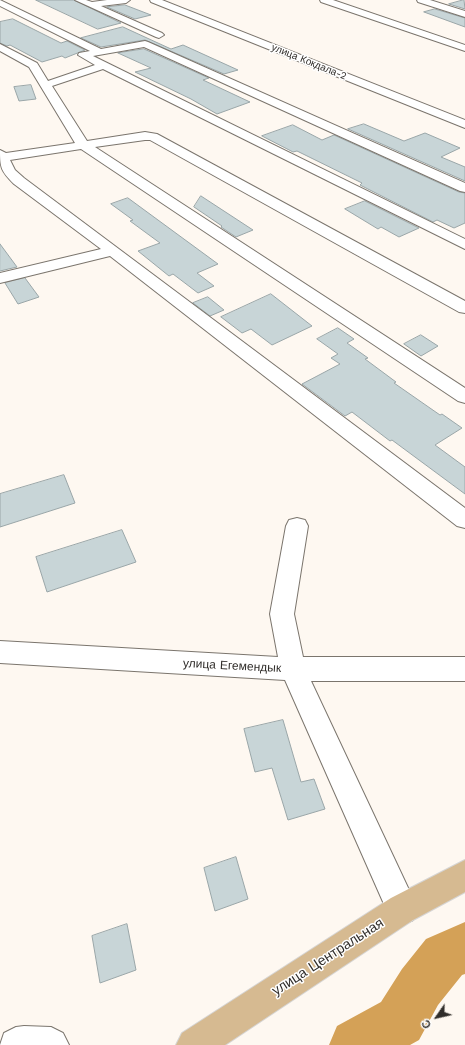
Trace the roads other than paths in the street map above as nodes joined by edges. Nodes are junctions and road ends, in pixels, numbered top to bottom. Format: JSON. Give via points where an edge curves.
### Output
{"nodes":[{"id":1,"x":79,"y":0,"type":"edge"},
{"id":2,"x":126,"y":0,"type":"edge"},
{"id":3,"x":154,"y":0,"type":"edge"},
{"id":4,"x":324,"y":0,"type":"edge"},
{"id":5,"x":421,"y":0,"type":"edge"},
{"id":6,"x":0,"y":2,"type":"edge"},
{"id":7,"x":91,"y":5,"type":"junction"},
{"id":8,"x":465,"y":14,"type":"edge"},
{"id":9,"x":159,"y":35,"type":"dead end"},
{"id":10,"x":0,"y":47,"type":"edge"},
{"id":11,"x":465,"y":48,"type":"edge"},
{"id":12,"x":100,"y":52,"type":"junction"},
{"id":13,"x":104,"y":65,"type":"junction"},
{"id":14,"x":45,"y":85,"type":"junction"},
{"id":15,"x":465,"y":124,"type":"edge"},
{"id":16,"x":83,"y":146,"type":"junction"},
{"id":17,"x":1,"y":156,"type":"edge"},
{"id":18,"x":465,"y":188,"type":"edge"},
{"id":19,"x":465,"y":245,"type":"edge"},
{"id":20,"x":114,"y":251,"type":"junction"},
{"id":21,"x":0,"y":278,"type":"edge"},
{"id":22,"x":465,"y":308,"type":"edge"},
{"id":23,"x":465,"y":397,"type":"edge"},
{"id":24,"x":465,"y":520,"type":"edge"},
{"id":25,"x":297,"y":526,"type":"dead end"},
{"id":26,"x":0,"y":652,"type":"edge"},
{"id":27,"x":293,"y":669,"type":"junction"},
{"id":28,"x":465,"y":670,"type":"edge"},
{"id":29,"x":465,"y":875,"type":"edge"},
{"id":30,"x":402,"y":909,"type":"junction"},
{"id":31,"x":16,"y":1045,"type":"edge"},
{"id":32,"x":51,"y":1045,"type":"edge"},
{"id":33,"x":194,"y":1045,"type":"edge"}],
"edges":[{"from":1,"to":7,"type":"street"},
{"from":2,"to":7,"type":"street"},
{"from":3,"to":15,"type":"street","name":"улица Кокдала-2"},
{"from":4,"to":11,"type":"street"},
{"from":5,"to":8,"type":"street"},
{"from":6,"to":12,"type":"street"},
{"from":7,"to":9,"type":"street"},
{"from":10,"to":14,"type":"street","via":[[33,66]]},
{"from":12,"to":13,"type":"street","via":[[83,55]]},
{"from":12,"to":18,"type":"street","via":[[145,44]]},
{"from":13,"to":14,"type":"street"},
{"from":13,"to":19,"type":"street"},
{"from":14,"to":16,"type":"street"},
{"from":16,"to":17,"type":"street"},
{"from":16,"to":22,"type":"street","via":[[145,136],[153,137]]},
{"from":16,"to":23,"type":"street"},
{"from":17,"to":20,"type":"street","via":[[9,172],[19,181]]},
{"from":20,"to":21,"type":"street"},
{"from":20,"to":24,"type":"street"},
{"from":25,"to":27,"type":"street","via":[[282,614]]},
{"from":26,"to":27,"type":"street","name":"улица Егемендык"},
{"from":27,"to":28,"type":"street","name":"улица Егемендык"},
{"from":27,"to":30,"type":"street"},
{"from":29,"to":30,"type":"main road","name":"улица Центральная"},
{"from":30,"to":33,"type":"main road","name":"улица Центральная"},
{"from":31,"to":32,"type":"street"}]}
